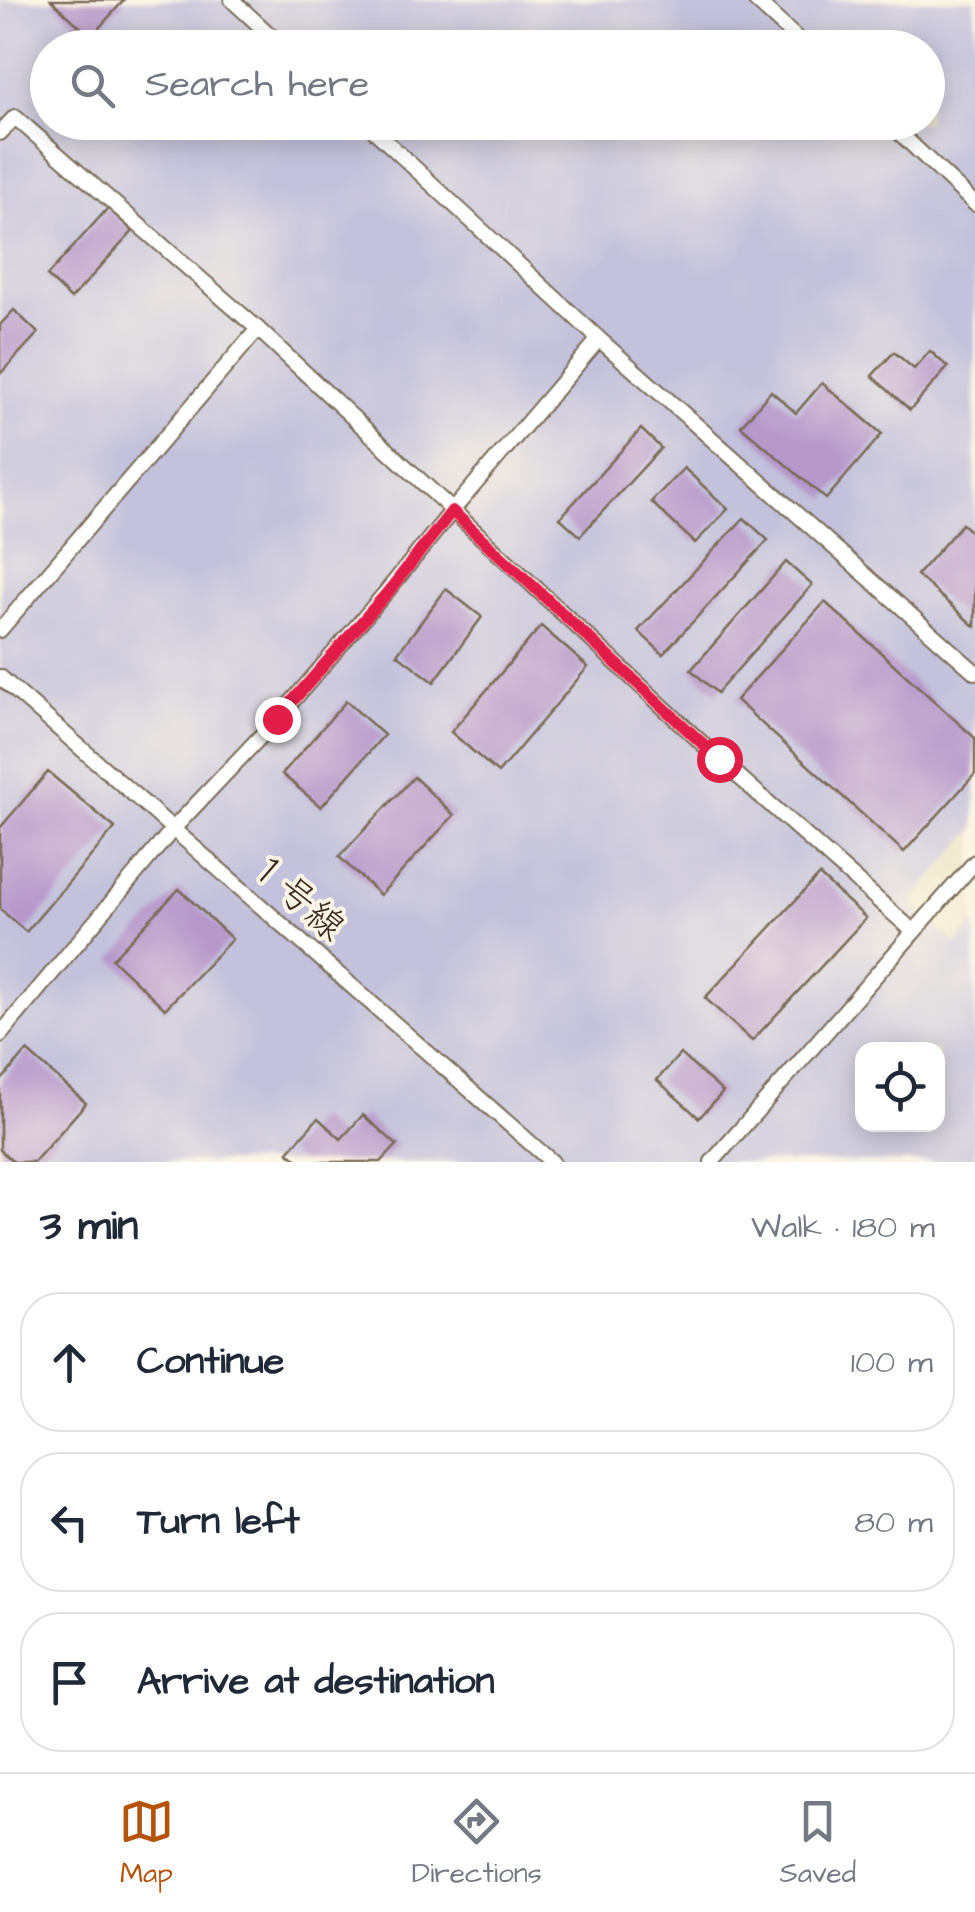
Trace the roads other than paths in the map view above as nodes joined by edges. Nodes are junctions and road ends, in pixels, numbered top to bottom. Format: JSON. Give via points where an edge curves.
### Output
{"nodes":[{"id":1,"x":232,"y":0,"type":"edge"},
{"id":2,"x":756,"y":0,"type":"edge"},
{"id":3,"x":264,"y":30,"type":"edge"},
{"id":4,"x":788,"y":30,"type":"edge"},
{"id":5,"x":30,"y":130,"type":"edge"},
{"id":6,"x":0,"y":132,"type":"edge"},
{"id":7,"x":41,"y":140,"type":"edge"},
{"id":8,"x":384,"y":140,"type":"edge"},
{"id":9,"x":907,"y":140,"type":"edge"},
{"id":10,"x":975,"y":204,"type":"edge"},
{"id":11,"x":258,"y":329,"type":"junction"},
{"id":12,"x":600,"y":339,"type":"junction"},
{"id":13,"x":452,"y":511,"type":"junction"},
{"id":14,"x":0,"y":630,"type":"edge"},
{"id":15,"x":975,"y":672,"type":"edge"},
{"id":16,"x":0,"y":677,"type":"edge"},
{"id":17,"x":173,"y":830,"type":"junction"},
{"id":18,"x":975,"y":862,"type":"edge"},
{"id":19,"x":912,"y":931,"type":"junction"},
{"id":20,"x":0,"y":1036,"type":"edge"},
{"id":21,"x":552,"y":1162,"type":"edge"},
{"id":22,"x":712,"y":1162,"type":"edge"}],
"edges":[{"from":1,"to":3,"type":"lane"},
{"from":2,"to":4,"type":"lane"},
{"from":5,"to":6,"type":"lane","via":[[15,117]]},
{"from":7,"to":11,"type":"lane"},
{"from":8,"to":12,"type":"lane"},
{"from":9,"to":10,"type":"lane"},
{"from":11,"to":13,"type":"lane"},
{"from":11,"to":14,"type":"lane"},
{"from":12,"to":13,"type":"lane"},
{"from":12,"to":15,"type":"lane"},
{"from":13,"to":17,"type":"lane","via":[[388,592]]},
{"from":13,"to":19,"type":"lane"},
{"from":16,"to":17,"type":"lane","name":"１号線"},
{"from":17,"to":20,"type":"lane"},
{"from":17,"to":21,"type":"lane","name":"１号線"},
{"from":18,"to":19,"type":"lane"},
{"from":19,"to":22,"type":"lane"}]}
